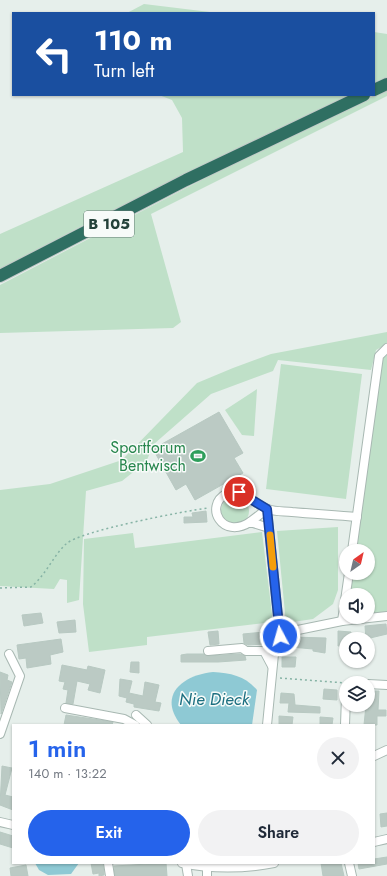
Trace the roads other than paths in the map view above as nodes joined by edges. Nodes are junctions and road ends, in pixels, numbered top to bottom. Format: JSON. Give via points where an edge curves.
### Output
{"nodes":[{"id":1,"x":387,"y":84,"type":"edge"},
{"id":2,"x":375,"y":90,"type":"edge"},
{"id":3,"x":362,"y":96,"type":"edge"},
{"id":4,"x":217,"y":166,"type":"junction"},
{"id":5,"x":0,"y":276,"type":"edge"},
{"id":6,"x":0,"y":282,"type":"edge"},
{"id":7,"x":387,"y":348,"type":"edge"},
{"id":8,"x":267,"y":509,"type":"junction"},
{"id":9,"x":357,"y":517,"type":"junction"},
{"id":10,"x":250,"y":522,"type":"junction"},
{"id":11,"x":269,"y":528,"type":"junction"},
{"id":12,"x":353,"y":544,"type":"edge"},
{"id":13,"x":387,"y":616,"type":"edge"},
{"id":14,"x":375,"y":617,"type":"edge"},
{"id":15,"x":339,"y":622,"type":"edge"},
{"id":16,"x":280,"y":636,"type":"junction"},
{"id":17,"x":208,"y":651,"type":"dead end"},
{"id":18,"x":9,"y":654,"type":"dead end"},
{"id":19,"x":272,"y":667,"type":"junction"},
{"id":20,"x":375,"y":684,"type":"edge"},
{"id":21,"x":387,"y":685,"type":"edge"},
{"id":22,"x":65,"y":708,"type":"dead end"},
{"id":23,"x":345,"y":712,"type":"edge"},
{"id":24,"x":136,"y":715,"type":"dead end"},
{"id":25,"x":133,"y":724,"type":"edge"},
{"id":26,"x":145,"y":724,"type":"edge"},
{"id":27,"x":267,"y":724,"type":"edge"},
{"id":28,"x":345,"y":724,"type":"edge"},
{"id":29,"x":0,"y":734,"type":"edge"},
{"id":30,"x":387,"y":750,"type":"edge"},
{"id":31,"x":375,"y":756,"type":"edge"},
{"id":32,"x":0,"y":822,"type":"edge"},
{"id":33,"x":12,"y":825,"type":"edge"},
{"id":34,"x":387,"y":839,"type":"edge"},
{"id":35,"x":375,"y":842,"type":"edge"},
{"id":36,"x":108,"y":864,"type":"edge"},
{"id":37,"x":184,"y":864,"type":"edge"},
{"id":38,"x":267,"y":864,"type":"edge"},
{"id":39,"x":349,"y":864,"type":"edge"},
{"id":40,"x":207,"y":867,"type":"junction"},
{"id":41,"x":110,"y":876,"type":"edge"},
{"id":42,"x":188,"y":876,"type":"edge"},
{"id":43,"x":207,"y":876,"type":"edge"},
{"id":44,"x":352,"y":876,"type":"edge"}],
"edges":[{"from":1,"to":2,"type":"highway"},
{"from":3,"to":4,"type":"highway","number":"B 105"},
{"from":4,"to":5,"type":"highway","number":"B 105","via":[[106,220]]},
{"from":4,"to":6,"type":"highway","number":"B 105"},
{"from":7,"to":9,"type":"street","via":[[379,356]]},
{"from":8,"to":9,"type":"street"},
{"from":8,"to":10,"type":"street"},
{"from":8,"to":10,"type":"street","via":[[239,492],[228,493],[220,499],[217,506],[218,518],[227,527],[234,529]]},
{"from":8,"to":11,"type":"street"},
{"from":9,"to":12,"type":"street"},
{"from":10,"to":11,"type":"street"},
{"from":11,"to":16,"type":"street"},
{"from":13,"to":14,"type":"street"},
{"from":15,"to":16,"type":"street"},
{"from":16,"to":19,"type":"street","via":[[275,644]]},
{"from":17,"to":19,"type":"street","via":[[242,648],[246,651],[264,651]]},
{"from":18,"to":29,"type":"street","via":[[20,676]]},
{"from":19,"to":27,"type":"street"},
{"from":20,"to":21,"type":"street"},
{"from":22,"to":25,"type":"street"},
{"from":23,"to":28,"type":"street"},
{"from":24,"to":26,"type":"street"},
{"from":30,"to":31,"type":"street"},
{"from":32,"to":33,"type":"street"},
{"from":34,"to":35,"type":"street"},
{"from":36,"to":41,"type":"street"},
{"from":37,"to":40,"type":"street"},
{"from":37,"to":42,"type":"street"},
{"from":38,"to":40,"type":"street"},
{"from":39,"to":44,"type":"street"},
{"from":40,"to":43,"type":"street"}]}
